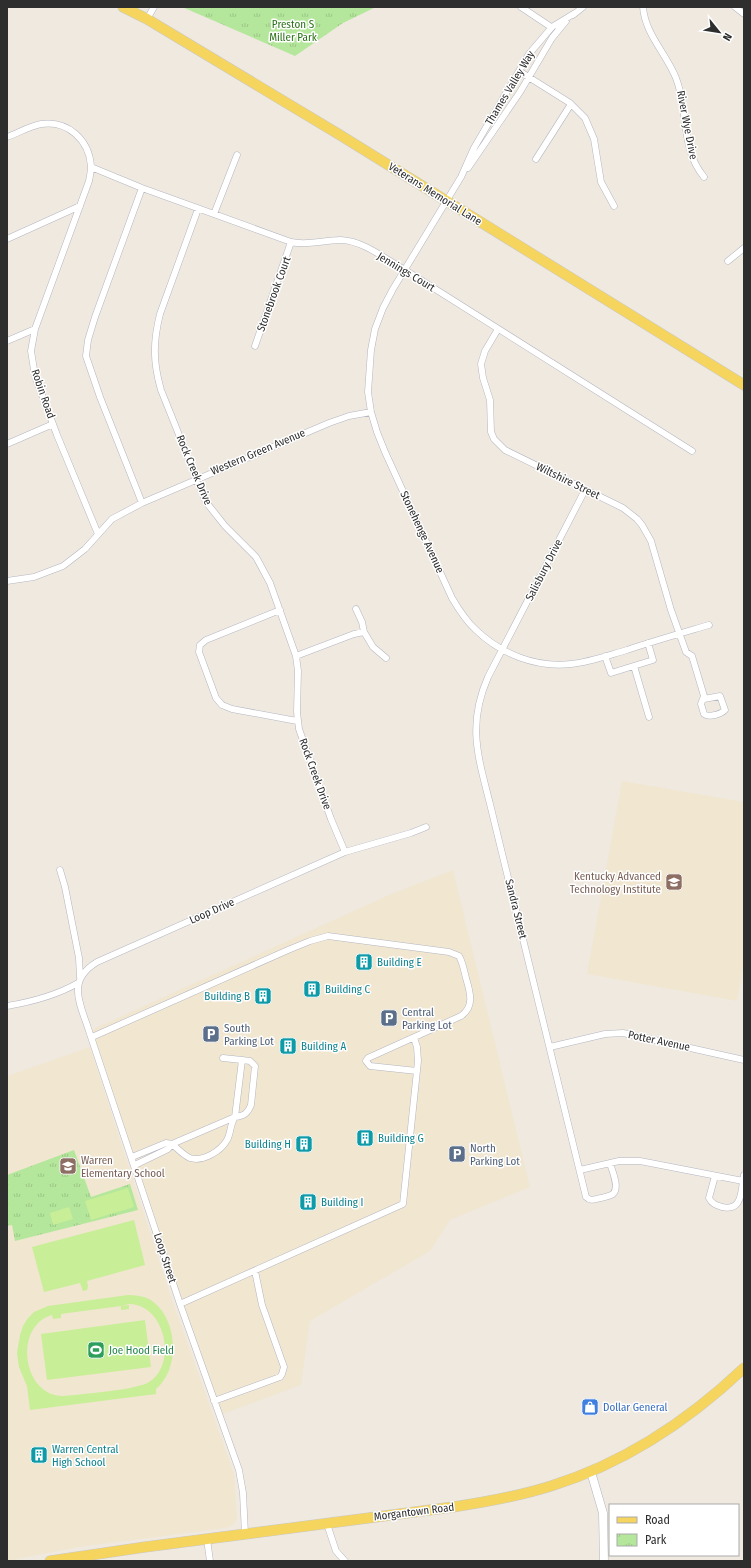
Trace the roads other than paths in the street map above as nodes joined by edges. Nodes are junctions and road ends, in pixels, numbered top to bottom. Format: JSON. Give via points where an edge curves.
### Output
{"nodes":[{"id":1,"x":122,"y":7,"type":"edge"},
{"id":2,"x":154,"y":7,"type":"edge"},
{"id":3,"x":521,"y":7,"type":"edge"},
{"id":4,"x":583,"y":7,"type":"edge"},
{"id":5,"x":637,"y":7,"type":"edge"},
{"id":6,"x":642,"y":7,"type":"edge"},
{"id":7,"x":646,"y":7,"type":"edge"},
{"id":8,"x":735,"y":7,"type":"edge"},
{"id":9,"x":575,"y":13,"type":"junction"},
{"id":10,"x":644,"y":14,"type":"junction"},
{"id":11,"x":744,"y":14,"type":"edge"},
{"id":12,"x":147,"y":19,"type":"junction"},
{"id":13,"x":551,"y":28,"type":"junction"},
{"id":14,"x":519,"y":71,"type":"junction"},
{"id":15,"x":529,"y":78,"type":"junction"},
{"id":16,"x":571,"y":104,"type":"junction"},
{"id":17,"x":7,"y":137,"type":"edge"},
{"id":18,"x":237,"y":155,"type":"dead end"},
{"id":19,"x":536,"y":159,"type":"dead end"},
{"id":20,"x":91,"y":167,"type":"junction"},
{"id":21,"x":704,"y":176,"type":"dead end"},
{"id":22,"x":461,"y":177,"type":"junction"},
{"id":23,"x":142,"y":188,"type":"junction"},
{"id":24,"x":447,"y":201,"type":"junction"},
{"id":25,"x":80,"y":206,"type":"junction"},
{"id":26,"x":614,"y":206,"type":"dead end"},
{"id":27,"x":198,"y":209,"type":"junction"},
{"id":28,"x":214,"y":214,"type":"junction"},
{"id":29,"x":7,"y":239,"type":"edge"},
{"id":30,"x":291,"y":242,"type":"junction"},
{"id":31,"x":744,"y":248,"type":"edge"},
{"id":32,"x":728,"y":261,"type":"dead end"},
{"id":33,"x":405,"y":270,"type":"junction"},
{"id":34,"x":35,"y":329,"type":"junction"},
{"id":35,"x":498,"y":329,"type":"junction"},
{"id":36,"x":7,"y":342,"type":"edge"},
{"id":37,"x":255,"y":346,"type":"dead end"},
{"id":38,"x":744,"y":385,"type":"edge"},
{"id":39,"x":371,"y":412,"type":"junction"},
{"id":40,"x":53,"y":424,"type":"junction"},
{"id":41,"x":7,"y":444,"type":"edge"},
{"id":42,"x":692,"y":451,"type":"dead end"},
{"id":43,"x":196,"y":479,"type":"junction"},
{"id":44,"x":585,"y":490,"type":"junction"},
{"id":45,"x":142,"y":503,"type":"junction"},
{"id":46,"x":98,"y":534,"type":"junction"},
{"id":47,"x":7,"y":582,"type":"edge"},
{"id":48,"x":356,"y":609,"type":"dead end"},
{"id":49,"x":280,"y":610,"type":"junction"},
{"id":50,"x":709,"y":625,"type":"dead end"},
{"id":51,"x":364,"y":632,"type":"junction"},
{"id":52,"x":680,"y":634,"type":"junction"},
{"id":53,"x":648,"y":644,"type":"junction"},
{"id":54,"x":504,"y":650,"type":"junction"},
{"id":55,"x":296,"y":656,"type":"junction"},
{"id":56,"x":605,"y":656,"type":"junction"},
{"id":57,"x":386,"y":658,"type":"dead end"},
{"id":58,"x":634,"y":666,"type":"junction"},
{"id":59,"x":704,"y":699,"type":"dead end"},
{"id":60,"x":649,"y":717,"type":"dead end"},
{"id":61,"x":297,"y":720,"type":"junction"},
{"id":62,"x":426,"y":827,"type":"dead end"},
{"id":63,"x":345,"y":852,"type":"junction"},
{"id":64,"x":60,"y":870,"type":"dead end"},
{"id":65,"x":79,"y":980,"type":"junction"},
{"id":66,"x":7,"y":1006,"type":"edge"},
{"id":67,"x":92,"y":1037,"type":"junction"},
{"id":68,"x":414,"y":1038,"type":"junction"},
{"id":69,"x":550,"y":1047,"type":"junction"},
{"id":70,"x":223,"y":1058,"type":"dead end"},
{"id":71,"x":242,"y":1060,"type":"junction"},
{"id":72,"x":744,"y":1060,"type":"edge"},
{"id":73,"x":417,"y":1071,"type":"junction"},
{"id":74,"x":235,"y":1117,"type":"junction"},
{"id":75,"x":221,"y":1123,"type":"junction"},
{"id":76,"x":230,"y":1130,"type":"junction"},
{"id":77,"x":172,"y":1144,"type":"junction"},
{"id":78,"x":132,"y":1157,"type":"junction"},
{"id":79,"x":610,"y":1163,"type":"junction"},
{"id":80,"x":135,"y":1165,"type":"junction"},
{"id":81,"x":580,"y":1170,"type":"junction"},
{"id":82,"x":715,"y":1176,"type":"junction"},
{"id":83,"x":743,"y":1178,"type":"edge"},
{"id":84,"x":255,"y":1271,"type":"junction"},
{"id":85,"x":180,"y":1304,"type":"junction"},
{"id":86,"x":744,"y":1368,"type":"edge"},
{"id":87,"x":214,"y":1401,"type":"junction"},
{"id":88,"x":591,"y":1472,"type":"junction"},
{"id":89,"x":327,"y":1524,"type":"junction"},
{"id":90,"x":246,"y":1534,"type":"junction"},
{"id":91,"x":207,"y":1539,"type":"junction"},
{"id":92,"x":66,"y":1560,"type":"edge"},
{"id":93,"x":50,"y":1561,"type":"edge"},
{"id":94,"x":210,"y":1561,"type":"edge"},
{"id":95,"x":345,"y":1561,"type":"edge"},
{"id":96,"x":604,"y":1561,"type":"edge"}],
"edges":[{"from":1,"to":12,"type":"main road","name":"Veterans Memorial Lane"},
{"from":2,"to":12,"type":"street"},
{"from":3,"to":13,"type":"street"},
{"from":4,"to":9,"type":"street","name":"Thames Valley Way"},
{"from":5,"to":10,"type":"street"},
{"from":6,"to":10,"type":"street","name":"River Wye Drive"},
{"from":7,"to":10,"type":"street"},
{"from":8,"to":11,"type":"street"},
{"from":9,"to":13,"type":"street","name":"Thames Valley Way"},
{"from":9,"to":15,"type":"street","name":"Thames Valley Way","via":[[552,38]]},
{"from":10,"to":21,"type":"street","name":"River Wye Drive","via":[[649,30],[676,77],[690,153],[694,164]]},
{"from":12,"to":24,"type":"main road","name":"Veterans Memorial Lane"},
{"from":13,"to":14,"type":"street","name":"Thames Valley Way","via":[[537,43]]},
{"from":14,"to":15,"type":"street"},
{"from":14,"to":22,"type":"street","name":"Thames Valley Way","via":[[470,156]]},
{"from":15,"to":16,"type":"street"},
{"from":15,"to":22,"type":"street","name":"Thames Valley Way"},
{"from":16,"to":19,"type":"street"},
{"from":16,"to":26,"type":"street","via":[[585,118],[592,132],[601,182]]},
{"from":17,"to":20,"type":"street","via":[[40,124],[55,124],[68,128],[79,137],[87,149]]},
{"from":18,"to":28,"type":"street"},
{"from":20,"to":23,"type":"street","name":"Jennings Court"},
{"from":20,"to":25,"type":"street","name":"Robin Road"},
{"from":22,"to":24,"type":"street","name":"Thames Valley Way"},
{"from":23,"to":27,"type":"street","name":"Jennings Court"},
{"from":23,"to":45,"type":"street","via":[[95,317],[86,356],[98,394]]},
{"from":24,"to":33,"type":"street","name":"Stonehenge Avenue"},
{"from":24,"to":38,"type":"main road","name":"Veterans Memorial Lane"},
{"from":25,"to":29,"type":"street"},
{"from":25,"to":34,"type":"street","name":"Robin Road"},
{"from":27,"to":28,"type":"street","name":"Jennings Court"},
{"from":27,"to":43,"type":"street","name":"Rock Creek Drive","via":[[160,314],[154,348],[156,374],[161,390]]},
{"from":28,"to":30,"type":"street","name":"Jennings Court"},
{"from":30,"to":33,"type":"street","name":"Jennings Court","via":[[310,244],[333,240],[350,241],[366,247]]},
{"from":30,"to":37,"type":"street","name":"Stonebrook Court"},
{"from":31,"to":32,"type":"street"},
{"from":33,"to":35,"type":"street","name":"Jennings Court"},
{"from":33,"to":39,"type":"street","name":"Stonehenge Avenue","via":[[383,308],[375,329],[369,371],[368,392]]},
{"from":34,"to":36,"type":"street"},
{"from":34,"to":40,"type":"street","name":"Robin Road","via":[[31,347],[33,368]]},
{"from":35,"to":42,"type":"street","name":"Jennings Court"},
{"from":35,"to":44,"type":"street","name":"Wiltshire Street","via":[[485,351],[481,364],[490,400],[490,424],[494,439],[505,450]]},
{"from":39,"to":43,"type":"street","name":"Western Green Avenue","via":[[336,420]]},
{"from":39,"to":54,"type":"street","name":"Stonehenge Avenue","via":[[385,452],[452,598],[475,630]]},
{"from":40,"to":41,"type":"street"},
{"from":40,"to":46,"type":"street","name":"Robin Road"},
{"from":43,"to":45,"type":"street","name":"Western Green Avenue"},
{"from":43,"to":49,"type":"street","name":"Rock Creek Drive","via":[[214,514],[256,557],[265,571]]},
{"from":44,"to":52,"type":"street","name":"Wiltshire Street","via":[[623,508],[642,525],[651,541]]},
{"from":44,"to":54,"type":"street","name":"Salisbury Drive"},
{"from":45,"to":46,"type":"street","name":"Western Green Avenue","via":[[114,517]]},
{"from":46,"to":47,"type":"street","name":"Western Green Avenue","via":[[80,553],[59,568],[34,577]]},
{"from":48,"to":51,"type":"street"},
{"from":49,"to":55,"type":"street","name":"Rock Creek Drive"},
{"from":49,"to":61,"type":"street","via":[[206,640],[200,645],[199,652],[216,698],[222,705]]},
{"from":50,"to":52,"type":"street","name":"Stonehenge Avenue"},
{"from":51,"to":55,"type":"street"},
{"from":51,"to":57,"type":"street","via":[[373,647]]},
{"from":52,"to":53,"type":"street","name":"Stonehenge Avenue"},
{"from":52,"to":59,"type":"street","name":"Wiltshire Street","via":[[686,652],[692,656]]},
{"from":53,"to":56,"type":"street","name":"Stonehenge Avenue"},
{"from":53,"to":58,"type":"street","via":[[653,660]]},
{"from":54,"to":56,"type":"street","name":"Stonehenge Avenue","via":[[528,660],[553,665],[571,664]]},
{"from":54,"to":69,"type":"street","name":"Sandra Street","via":[[479,700],[476,740]]},
{"from":55,"to":61,"type":"street","name":"Rock Creek Drive"},
{"from":56,"to":58,"type":"street","via":[[611,673]]},
{"from":58,"to":60,"type":"street"},
{"from":61,"to":63,"type":"street","name":"Rock Creek Drive"},
{"from":62,"to":63,"type":"street","name":"Loop Drive"},
{"from":63,"to":65,"type":"street","name":"Loop Drive","via":[[97,962],[87,969]]},
{"from":64,"to":65,"type":"street","name":"Loop Street","via":[[79,958]]},
{"from":65,"to":66,"type":"street","name":"Loop Drive","via":[[66,990]]},
{"from":65,"to":67,"type":"street","name":"Loop Street","via":[[77,994]]},
{"from":67,"to":68,"type":"street","via":[[288,950],[328,936],[449,952],[459,956],[471,995],[468,1009],[461,1016]]},
{"from":67,"to":78,"type":"street","name":"Loop Street"},
{"from":68,"to":73,"type":"street","via":[[418,1053]]},
{"from":68,"to":73,"type":"street","via":[[366,1061],[370,1066]]},
{"from":69,"to":72,"type":"street","name":"Potter Avenue","via":[[605,1034],[623,1033]]},
{"from":69,"to":81,"type":"street","name":"Sandra Street"},
{"from":70,"to":71,"type":"street"},
{"from":71,"to":74,"type":"street"},
{"from":71,"to":74,"type":"street","via":[[253,1063],[255,1071],[251,1105],[246,1114]]},
{"from":73,"to":84,"type":"street","via":[[403,1204]]},
{"from":74,"to":75,"type":"street"},
{"from":74,"to":76,"type":"street"},
{"from":75,"to":76,"type":"street"},
{"from":75,"to":77,"type":"street"},
{"from":76,"to":77,"type":"street","via":[[228,1138],[218,1151],[202,1158],[189,1158]]},
{"from":77,"to":78,"type":"street","via":[[166,1143]]},
{"from":77,"to":80,"type":"street","via":[[168,1149]]},
{"from":78,"to":80,"type":"street","name":"Loop Street"},
{"from":79,"to":81,"type":"street"},
{"from":79,"to":81,"type":"street","name":"Sandra Street","via":[[616,1184],[615,1192],[592,1200],[586,1197]]},
{"from":79,"to":82,"type":"street","via":[[640,1161]]},
{"from":80,"to":85,"type":"street","name":"Loop Street"},
{"from":82,"to":83,"type":"street"},
{"from":82,"to":83,"type":"street","via":[[710,1198],[714,1204],[729,1208],[733,1208],[738,1202]]},
{"from":84,"to":85,"type":"street"},
{"from":84,"to":87,"type":"street","via":[[262,1304],[284,1371],[280,1377]]},
{"from":85,"to":87,"type":"street","name":"Loop Street"},
{"from":86,"to":88,"type":"main road","name":"Morgantown Road","via":[[709,1400],[667,1431]]},
{"from":87,"to":90,"type":"street","name":"Loop Street","via":[[239,1470]]},
{"from":88,"to":89,"type":"main road","name":"Morgantown Road","via":[[504,1499]]},
{"from":88,"to":96,"type":"street","via":[[603,1513]]},
{"from":89,"to":90,"type":"main road","name":"Morgantown Road"},
{"from":89,"to":95,"type":"street","via":[[336,1551]]},
{"from":90,"to":91,"type":"main road","name":"Morgantown Road"},
{"from":91,"to":92,"type":"main road","name":"Morgantown Road"},
{"from":91,"to":94,"type":"street"},
{"from":92,"to":93,"type":"main road","name":"Morgantown Road"}]}
